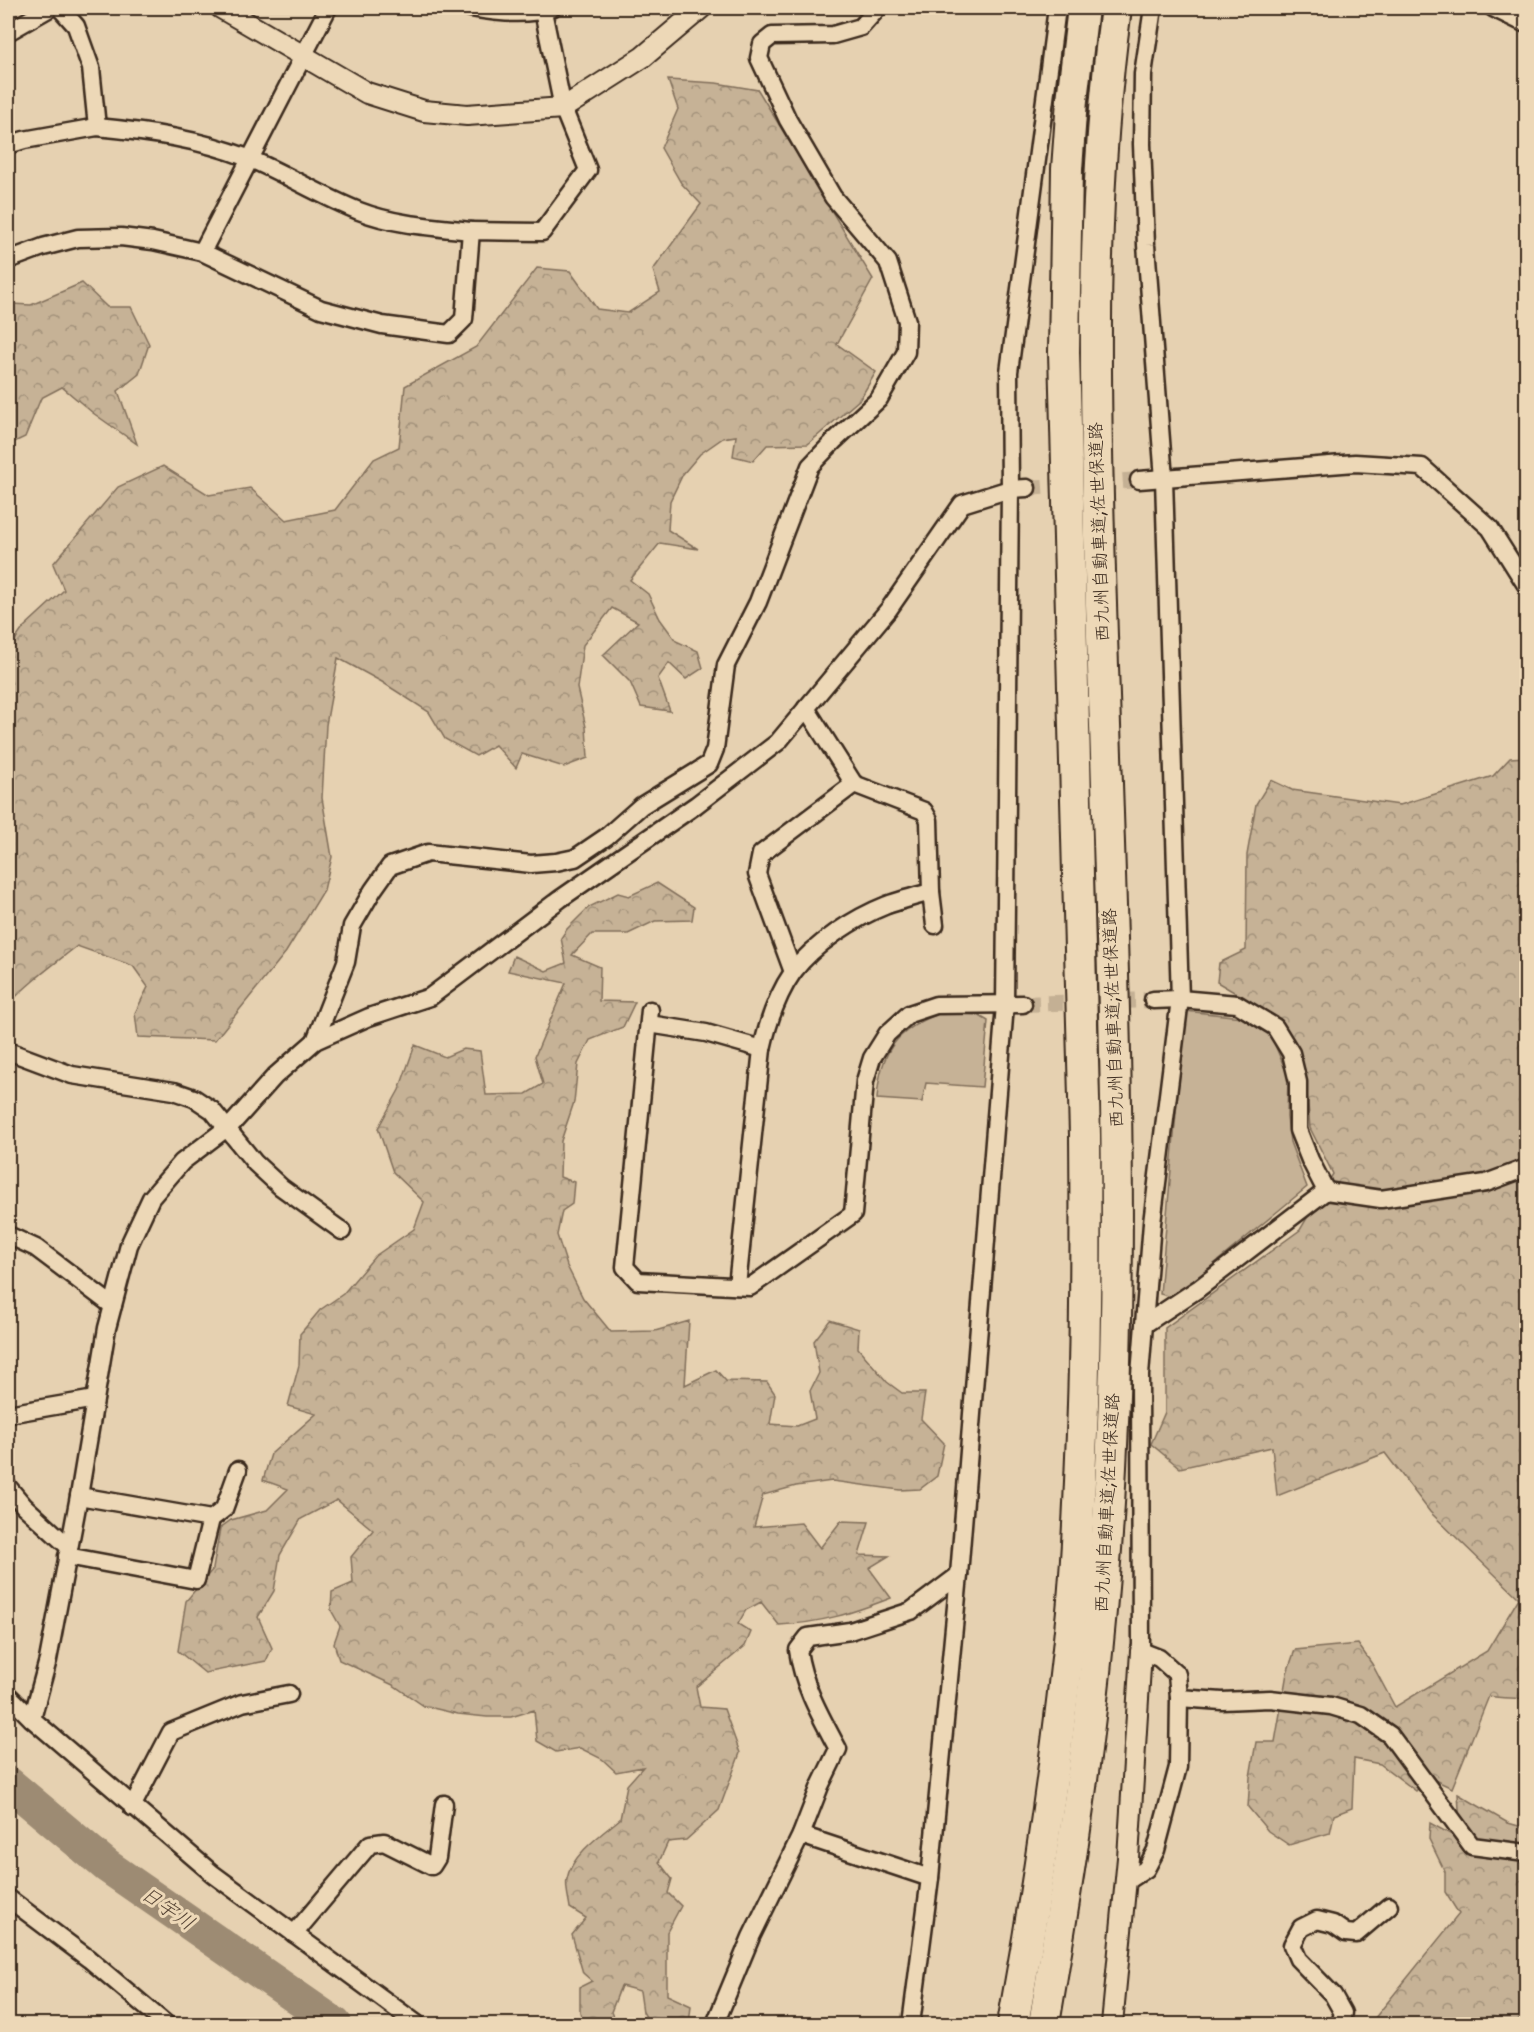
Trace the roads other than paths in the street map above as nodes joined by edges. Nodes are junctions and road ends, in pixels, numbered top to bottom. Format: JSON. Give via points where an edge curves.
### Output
{"nodes":[{"id":1,"x":50,"y":8,"type":"edge"},
{"id":2,"x":60,"y":8,"type":"edge"},
{"id":3,"x":221,"y":8,"type":"edge"},
{"id":4,"x":328,"y":8,"type":"edge"},
{"id":5,"x":471,"y":8,"type":"edge"},
{"id":6,"x":701,"y":8,"type":"edge"},
{"id":7,"x":878,"y":8,"type":"edge"},
{"id":8,"x":1057,"y":8,"type":"edge"},
{"id":9,"x":1083,"y":8,"type":"edge"},
{"id":10,"x":1116,"y":8,"type":"edge"},
{"id":11,"x":1153,"y":8,"type":"edge"},
{"id":12,"x":1493,"y":8,"type":"edge"},
{"id":13,"x":548,"y":9,"type":"edge"},
{"id":14,"x":1527,"y":24,"type":"edge"},
{"id":15,"x":8,"y":32,"type":"edge"},
{"id":16,"x":302,"y":56,"type":"junction"},
{"id":17,"x":563,"y":108,"type":"junction"},
{"id":18,"x":97,"y":128,"type":"junction"},
{"id":19,"x":8,"y":145,"type":"edge"},
{"id":20,"x":250,"y":159,"type":"junction"},
{"id":21,"x":471,"y":231,"type":"junction"},
{"id":22,"x":202,"y":252,"type":"junction"},
{"id":23,"x":8,"y":260,"type":"edge"},
{"id":24,"x":1164,"y":479,"type":"junction"},
{"id":25,"x":1139,"y":480,"type":"tunnel mouth"},
{"id":26,"x":1019,"y":488,"type":"junction"},
{"id":27,"x":1527,"y":585,"type":"edge"},
{"id":28,"x":806,"y":708,"type":"junction"},
{"id":29,"x":854,"y":784,"type":"junction"},
{"id":30,"x":931,"y":892,"type":"junction"},
{"id":31,"x":935,"y":925,"type":"dead end"},
{"id":32,"x":794,"y":972,"type":"junction"},
{"id":33,"x":1180,"y":999,"type":"junction"},
{"id":34,"x":1153,"y":1000,"type":"tunnel mouth"},
{"id":35,"x":1023,"y":1004,"type":"tunnel mouth"},
{"id":36,"x":1005,"y":1005,"type":"junction"},
{"id":37,"x":315,"y":1041,"type":"junction"},
{"id":38,"x":762,"y":1049,"type":"junction"},
{"id":39,"x":8,"y":1051,"type":"edge"},
{"id":40,"x":226,"y":1128,"type":"junction"},
{"id":41,"x":1527,"y":1168,"type":"edge"},
{"id":42,"x":1326,"y":1191,"type":"junction"},
{"id":43,"x":342,"y":1231,"type":"dead end"},
{"id":44,"x":8,"y":1235,"type":"edge"},
{"id":45,"x":737,"y":1286,"type":"junction"},
{"id":46,"x":113,"y":1306,"type":"junction"},
{"id":47,"x":1145,"y":1324,"type":"junction"},
{"id":48,"x":95,"y":1399,"type":"junction"},
{"id":49,"x":8,"y":1414,"type":"edge"},
{"id":50,"x":238,"y":1470,"type":"dead end"},
{"id":51,"x":8,"y":1486,"type":"edge"},
{"id":52,"x":79,"y":1496,"type":"junction"},
{"id":53,"x":211,"y":1519,"type":"junction"},
{"id":54,"x":68,"y":1552,"type":"junction"},
{"id":55,"x":959,"y":1575,"type":"junction"},
{"id":56,"x":1141,"y":1651,"type":"junction"},
{"id":57,"x":289,"y":1694,"type":"dead end"},
{"id":58,"x":8,"y":1695,"type":"edge"},
{"id":59,"x":1179,"y":1698,"type":"junction"},
{"id":60,"x":32,"y":1719,"type":"junction"},
{"id":61,"x":444,"y":1804,"type":"dead end"},
{"id":62,"x":132,"y":1807,"type":"junction"},
{"id":63,"x":801,"y":1835,"type":"junction"},
{"id":64,"x":1527,"y":1853,"type":"edge"},
{"id":65,"x":930,"y":1878,"type":"junction"},
{"id":66,"x":1126,"y":1882,"type":"junction"},
{"id":67,"x":8,"y":1898,"type":"edge"},
{"id":68,"x":1389,"y":1906,"type":"dead end"},
{"id":69,"x":294,"y":1934,"type":"junction"},
{"id":70,"x":166,"y":2025,"type":"edge"},
{"id":71,"x":417,"y":2025,"type":"edge"},
{"id":72,"x":715,"y":2025,"type":"edge"},
{"id":73,"x":911,"y":2025,"type":"edge"},
{"id":74,"x":1013,"y":2025,"type":"edge"},
{"id":75,"x":1044,"y":2025,"type":"edge"},
{"id":76,"x":1112,"y":2025,"type":"edge"},
{"id":77,"x":1340,"y":2025,"type":"edge"}],
"edges":[{"from":1,"to":15,"type":"street"},
{"from":2,"to":18,"type":"street","via":[[76,26],[91,68]]},
{"from":3,"to":16,"type":"street"},
{"from":4,"to":16,"type":"street"},
{"from":5,"to":13,"type":"street","via":[[496,13]]},
{"from":6,"to":17,"type":"street","via":[[643,57]]},
{"from":7,"to":37,"type":"street","via":[[861,27],[833,35],[772,36],[762,44],[759,58],[794,130],[833,197],[888,262],[907,321],[906,352],[879,399],[810,466],[758,602],[726,665],[715,749],[709,764],[641,806],[575,858],[531,864],[428,853],[390,867],[352,926],[346,962]]},
{"from":8,"to":26,"type":"street","via":[[1009,372]]},
{"from":9,"to":74,"type":"highway","name":"西九州自動車道;佐世保道路","via":[[1067,169],[1064,352],[1085,1135],[1085,1378],[1072,1610],[1048,1805]]},
{"from":10,"to":75,"type":"highway","name":"西九州自動車道;佐世保道路","via":[[1103,113],[1095,334],[1116,1104],[1112,1429],[1106,1549],[1086,1750]]},
{"from":11,"to":24,"type":"street","via":[[1143,74],[1142,144]]},
{"from":12,"to":14,"type":"street"},
{"from":13,"to":17,"type":"street"},
{"from":16,"to":17,"type":"street","via":[[367,93],[424,111],[467,116]]},
{"from":16,"to":20,"type":"street"},
{"from":17,"to":21,"type":"street","via":[[588,170],[542,232]]},
{"from":18,"to":19,"type":"street"},
{"from":18,"to":20,"type":"street","via":[[174,136]]},
{"from":20,"to":21,"type":"street","via":[[360,212],[403,223]]},
{"from":20,"to":22,"type":"street"},
{"from":21,"to":22,"type":"street","via":[[464,319],[449,334],[382,325],[321,309]]},
{"from":22,"to":23,"type":"street","via":[[121,237],[78,238]]},
{"from":24,"to":25,"type":"street"},
{"from":24,"to":27,"type":"street","via":[[1355,463],[1422,467],[1490,528]]},
{"from":24,"to":33,"type":"street"},
{"from":26,"to":28,"type":"street","via":[[962,504],[889,609]]},
{"from":26,"to":36,"type":"street"},
{"from":28,"to":29,"type":"street"},
{"from":28,"to":37,"type":"street","via":[[769,749],[430,997],[369,1017]]},
{"from":29,"to":30,"type":"street","via":[[924,811],[929,820]]},
{"from":29,"to":32,"type":"street","via":[[762,854],[757,874]]},
{"from":30,"to":31,"type":"street"},
{"from":30,"to":32,"type":"street","via":[[887,905],[849,923]]},
{"from":32,"to":38,"type":"street","via":[[768,1022]]},
{"from":33,"to":34,"type":"street"},
{"from":33,"to":42,"type":"street","via":[[1237,1004],[1275,1027],[1291,1053],[1298,1082],[1298,1130]]},
{"from":33,"to":47,"type":"street","via":[[1152,1223]]},
{"from":35,"to":36,"type":"street"},
{"from":36,"to":45,"type":"street","via":[[936,1005],[909,1014],[887,1034],[872,1058],[865,1081],[853,1214],[750,1287]]},
{"from":36,"to":55,"type":"street"},
{"from":37,"to":40,"type":"street"},
{"from":38,"to":45,"type":"street"},
{"from":38,"to":45,"type":"street","via":[[649,1017],[625,1267],[638,1281]]},
{"from":39,"to":40,"type":"street","via":[[72,1075],[174,1091],[194,1098],[212,1110]]},
{"from":40,"to":43,"type":"street","via":[[281,1187]]},
{"from":40,"to":46,"type":"street","via":[[182,1162],[151,1198],[129,1245]]},
{"from":41,"to":42,"type":"street","via":[[1486,1183],[1381,1199]]},
{"from":42,"to":47,"type":"street","via":[[1198,1289]]},
{"from":44,"to":46,"type":"street","via":[[36,1248]]},
{"from":46,"to":48,"type":"street"},
{"from":47,"to":56,"type":"street","via":[[1140,1375]]},
{"from":48,"to":49,"type":"street"},
{"from":48,"to":52,"type":"street"},
{"from":50,"to":53,"type":"street","via":[[224,1509]]},
{"from":51,"to":54,"type":"street"},
{"from":52,"to":53,"type":"street"},
{"from":52,"to":54,"type":"street"},
{"from":53,"to":54,"type":"street","via":[[196,1580]]},
{"from":54,"to":60,"type":"street","via":[[48,1660]]},
{"from":55,"to":63,"type":"street","via":[[911,1611],[850,1631],[808,1637],[798,1650],[800,1667],[815,1705],[838,1749]]},
{"from":55,"to":65,"type":"street"},
{"from":56,"to":59,"type":"street","via":[[1159,1658],[1177,1674]]},
{"from":56,"to":66,"type":"street"},
{"from":57,"to":62,"type":"street","via":[[242,1703],[171,1732]]},
{"from":58,"to":60,"type":"street"},
{"from":59,"to":64,"type":"street","via":[[1270,1699],[1331,1706],[1361,1715],[1390,1735],[1472,1846]]},
{"from":59,"to":66,"type":"street","via":[[1178,1767],[1156,1850],[1146,1869]]},
{"from":60,"to":62,"type":"street"},
{"from":61,"to":69,"type":"street","via":[[437,1858],[432,1866],[384,1842],[370,1844]]},
{"from":62,"to":69,"type":"street"},
{"from":63,"to":65,"type":"street"},
{"from":63,"to":72,"type":"street"},
{"from":65,"to":73,"type":"street"},
{"from":66,"to":76,"type":"street"},
{"from":67,"to":70,"type":"street","via":[[89,1959]]},
{"from":68,"to":77,"type":"street","via":[[1356,1934],[1317,1920],[1301,1928],[1292,1945],[1298,1959],[1333,1995],[1343,2013]]},
{"from":69,"to":71,"type":"street"}]}
